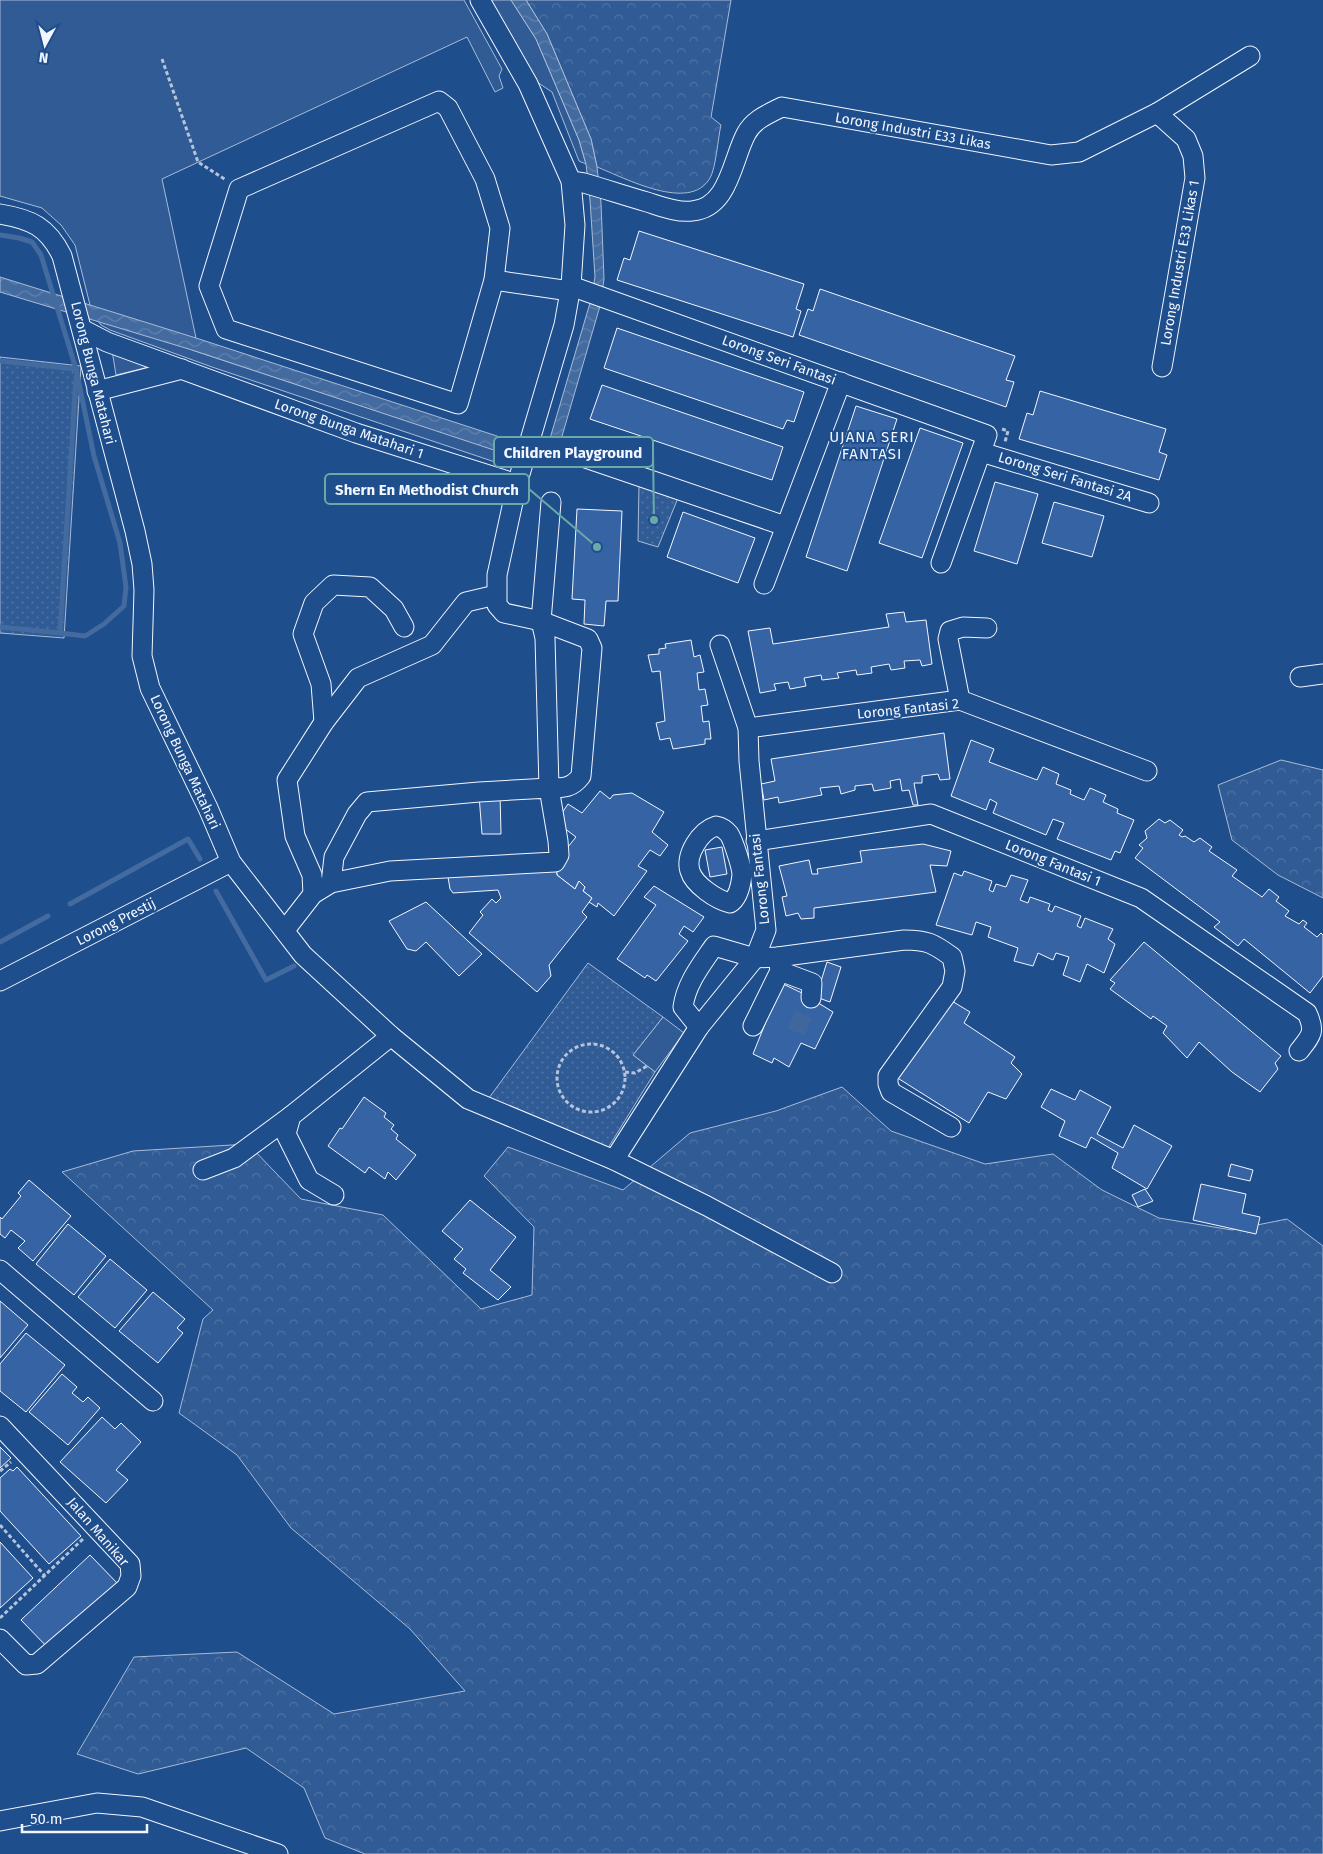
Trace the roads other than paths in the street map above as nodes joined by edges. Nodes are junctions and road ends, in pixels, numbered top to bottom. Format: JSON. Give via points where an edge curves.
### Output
{"nodes":[{"id":1,"x":480,"y":0,"type":"edge"},
{"id":2,"x":1250,"y":56,"type":"dead end"},
{"id":3,"x":1157,"y":112,"type":"junction"},
{"id":4,"x":578,"y":182,"type":"junction"},
{"id":5,"x":0,"y":214,"type":"edge"},
{"id":6,"x":494,"y":280,"type":"junction"},
{"id":7,"x":577,"y":289,"type":"junction"},
{"id":8,"x":82,"y":329,"type":"junction"},
{"id":9,"x":1162,"y":367,"type":"dead end"},
{"id":10,"x":182,"y":370,"type":"junction"},
{"id":11,"x":840,"y":382,"type":"junction"},
{"id":12,"x":97,"y":391,"type":"junction"},
{"id":13,"x":984,"y":443,"type":"junction"},
{"id":14,"x":571,"y":453,"type":"dead end"},
{"id":15,"x":517,"y":484,"type":"junction"},
{"id":16,"x":551,"y":502,"type":"dead end"},
{"id":17,"x":1149,"y":503,"type":"dead end"},
{"id":18,"x":786,"y":526,"type":"junction"},
{"id":19,"x":941,"y":563,"type":"dead end"},
{"id":20,"x":764,"y":584,"type":"dead end"},
{"id":21,"x":496,"y":595,"type":"junction"},
{"id":22,"x":541,"y":620,"type":"junction"},
{"id":23,"x":404,"y":627,"type":"dead end"},
{"id":24,"x":987,"y":628,"type":"dead end"},
{"id":25,"x":720,"y":645,"type":"dead end"},
{"id":26,"x":1323,"y":674,"type":"edge"},
{"id":27,"x":1300,"y":677,"type":"dead end"},
{"id":28,"x":960,"y":700,"type":"junction"},
{"id":29,"x":324,"y":722,"type":"junction"},
{"id":30,"x":748,"y":728,"type":"junction"},
{"id":31,"x":1147,"y":771,"type":"dead end"},
{"id":32,"x":550,"y":788,"type":"junction"},
{"id":33,"x":756,"y":841,"type":"junction"},
{"id":34,"x":231,"y":862,"type":"junction"},
{"id":35,"x":331,"y":883,"type":"junction"},
{"id":36,"x":313,"y":894,"type":"junction"},
{"id":37,"x":285,"y":930,"type":"junction"},
{"id":38,"x":755,"y":958,"type":"junction"},
{"id":39,"x":779,"y":964,"type":"junction"},
{"id":40,"x":0,"y":981,"type":"edge"},
{"id":41,"x":811,"y":998,"type":"tunnel mouth"},
{"id":42,"x":753,"y":1026,"type":"dead end"},
{"id":43,"x":699,"y":1028,"type":"junction"},
{"id":44,"x":391,"y":1036,"type":"junction"},
{"id":45,"x":1300,"y":1051,"type":"dead end"},
{"id":46,"x":291,"y":1116,"type":"junction"},
{"id":47,"x":952,"y":1127,"type":"dead end"},
{"id":48,"x":614,"y":1160,"type":"junction"},
{"id":49,"x":203,"y":1170,"type":"dead end"},
{"id":50,"x":334,"y":1195,"type":"dead end"},
{"id":51,"x":0,"y":1270,"type":"edge"},
{"id":52,"x":832,"y":1273,"type":"dead end"},
{"id":53,"x":153,"y":1401,"type":"dead end"},
{"id":54,"x":0,"y":1426,"type":"edge"},
{"id":55,"x":0,"y":1639,"type":"edge"},
{"id":56,"x":0,"y":1821,"type":"edge"},
{"id":57,"x":278,"y":1854,"type":"edge"}],
"edges":[{"from":1,"to":4,"type":"street"},
{"from":2,"to":3,"type":"street","name":"Lorong Industri E33 Likas"},
{"from":3,"to":4,"type":"street","name":"Lorong Industri E33 Likas","via":[[1079,152],[1051,155],[782,108],[760,118],[746,133],[726,185],[716,199],[703,208],[691,212],[668,208]]},
{"from":3,"to":9,"type":"street","name":"Lorong Industri E33 Likas 1","via":[[1186,139],[1193,156],[1195,178]]},
{"from":4,"to":7,"type":"street","via":[[575,225]]},
{"from":5,"to":8,"type":"street","name":"Lorong Bunga Matahari","via":[[17,217],[42,228],[55,241]]},
{"from":6,"to":6,"type":"street","via":[[500,228],[485,180],[448,108],[439,101],[239,189],[209,286],[226,329],[458,404]]},
{"from":6,"to":7,"type":"street","name":"Lorong Seri Fantasi"},
{"from":7,"to":11,"type":"street","name":"Lorong Seri Fantasi"},
{"from":7,"to":15,"type":"street"},
{"from":8,"to":10,"type":"street","name":"Lorong Bunga Matahari 1","via":[[107,342]]},
{"from":8,"to":12,"type":"street","name":"Lorong Bunga Matahari"},
{"from":10,"to":12,"type":"street"},
{"from":10,"to":15,"type":"street","name":"Lorong Bunga Matahari 1","via":[[356,433]]},
{"from":11,"to":13,"type":"street","name":"Lorong Seri Fantasi"},
{"from":11,"to":18,"type":"street"},
{"from":12,"to":34,"type":"street","name":"Lorong Bunga Matahari","via":[[142,564],[142,656],[150,688]]},
{"from":13,"to":17,"type":"street","name":"Lorong Seri Fantasi 2A"},
{"from":13,"to":19,"type":"street"},
{"from":14,"to":18,"type":"street"},
{"from":15,"to":21,"type":"street","via":[[498,567]]},
{"from":16,"to":22,"type":"street"},
{"from":18,"to":20,"type":"street"},
{"from":21,"to":22,"type":"street","via":[[497,605],[504,613]]},
{"from":21,"to":29,"type":"street","via":[[466,602],[432,645],[358,678]]},
{"from":22,"to":32,"type":"street","via":[[545,638]]},
{"from":22,"to":32,"type":"street","via":[[588,639],[592,648],[581,776],[566,788]]},
{"from":23,"to":29,"type":"street","via":[[394,609],[370,587],[333,585],[314,603],[304,634],[321,684]]},
{"from":24,"to":28,"type":"street","via":[[963,627],[950,631],[948,639]]},
{"from":25,"to":30,"type":"street","name":"Lorong Fantasi"},
{"from":26,"to":27,"type":"street"},
{"from":28,"to":30,"type":"street","name":"Lorong Fantasi 2"},
{"from":28,"to":31,"type":"street","name":"Lorong Fantasi 2"},
{"from":29,"to":36,"type":"street","via":[[287,780],[295,836],[312,875]]},
{"from":30,"to":33,"type":"street","name":"Lorong Fantasi"},
{"from":32,"to":35,"type":"street","via":[[367,802],[334,857]]},
{"from":32,"to":35,"type":"street","via":[[558,841],[556,862],[390,871]]},
{"from":33,"to":38,"type":"street","name":"Lorong Fantasi","via":[[751,875],[766,930]]},
{"from":33,"to":45,"type":"street","name":"Lorong Fantasi 1","via":[[931,814],[1141,898],[1307,1013],[1312,1035]]},
{"from":34,"to":37,"type":"street","name":"Lorong Bunga Matahari"},
{"from":34,"to":40,"type":"street","name":"Lorong Prestij"},
{"from":35,"to":36,"type":"street"},
{"from":36,"to":37,"type":"street"},
{"from":37,"to":44,"type":"street","name":"Lorong Bunga Matahari","via":[[303,955]]},
{"from":38,"to":39,"type":"street"},
{"from":38,"to":43,"type":"street","name":"Lorong Fantasi"},
{"from":38,"to":43,"type":"street","via":[[714,946],[685,994],[684,1007]]},
{"from":39,"to":41,"type":"street","via":[[812,983]]},
{"from":39,"to":42,"type":"street"},
{"from":39,"to":47,"type":"street","via":[[904,940],[935,944],[952,956],[955,971],[952,987],[888,1076],[888,1084],[891,1092]]},
{"from":43,"to":48,"type":"street","name":"Lorong Fantasi"},
{"from":44,"to":46,"type":"street"},
{"from":44,"to":48,"type":"street","name":"Lorong Bunga Matahari","via":[[468,1099]]},
{"from":46,"to":49,"type":"street","via":[[234,1158]]},
{"from":46,"to":50,"type":"street","via":[[286,1134],[309,1180]]},
{"from":48,"to":52,"type":"street","name":"Lorong Bunga Matahari"},
{"from":51,"to":53,"type":"street"},
{"from":54,"to":55,"type":"street","name":"Jalan Manikar","via":[[130,1564],[131,1576],[127,1587],[37,1664],[26,1665]]},
{"from":56,"to":57,"type":"street","via":[[98,1803],[142,1807]]}]}
